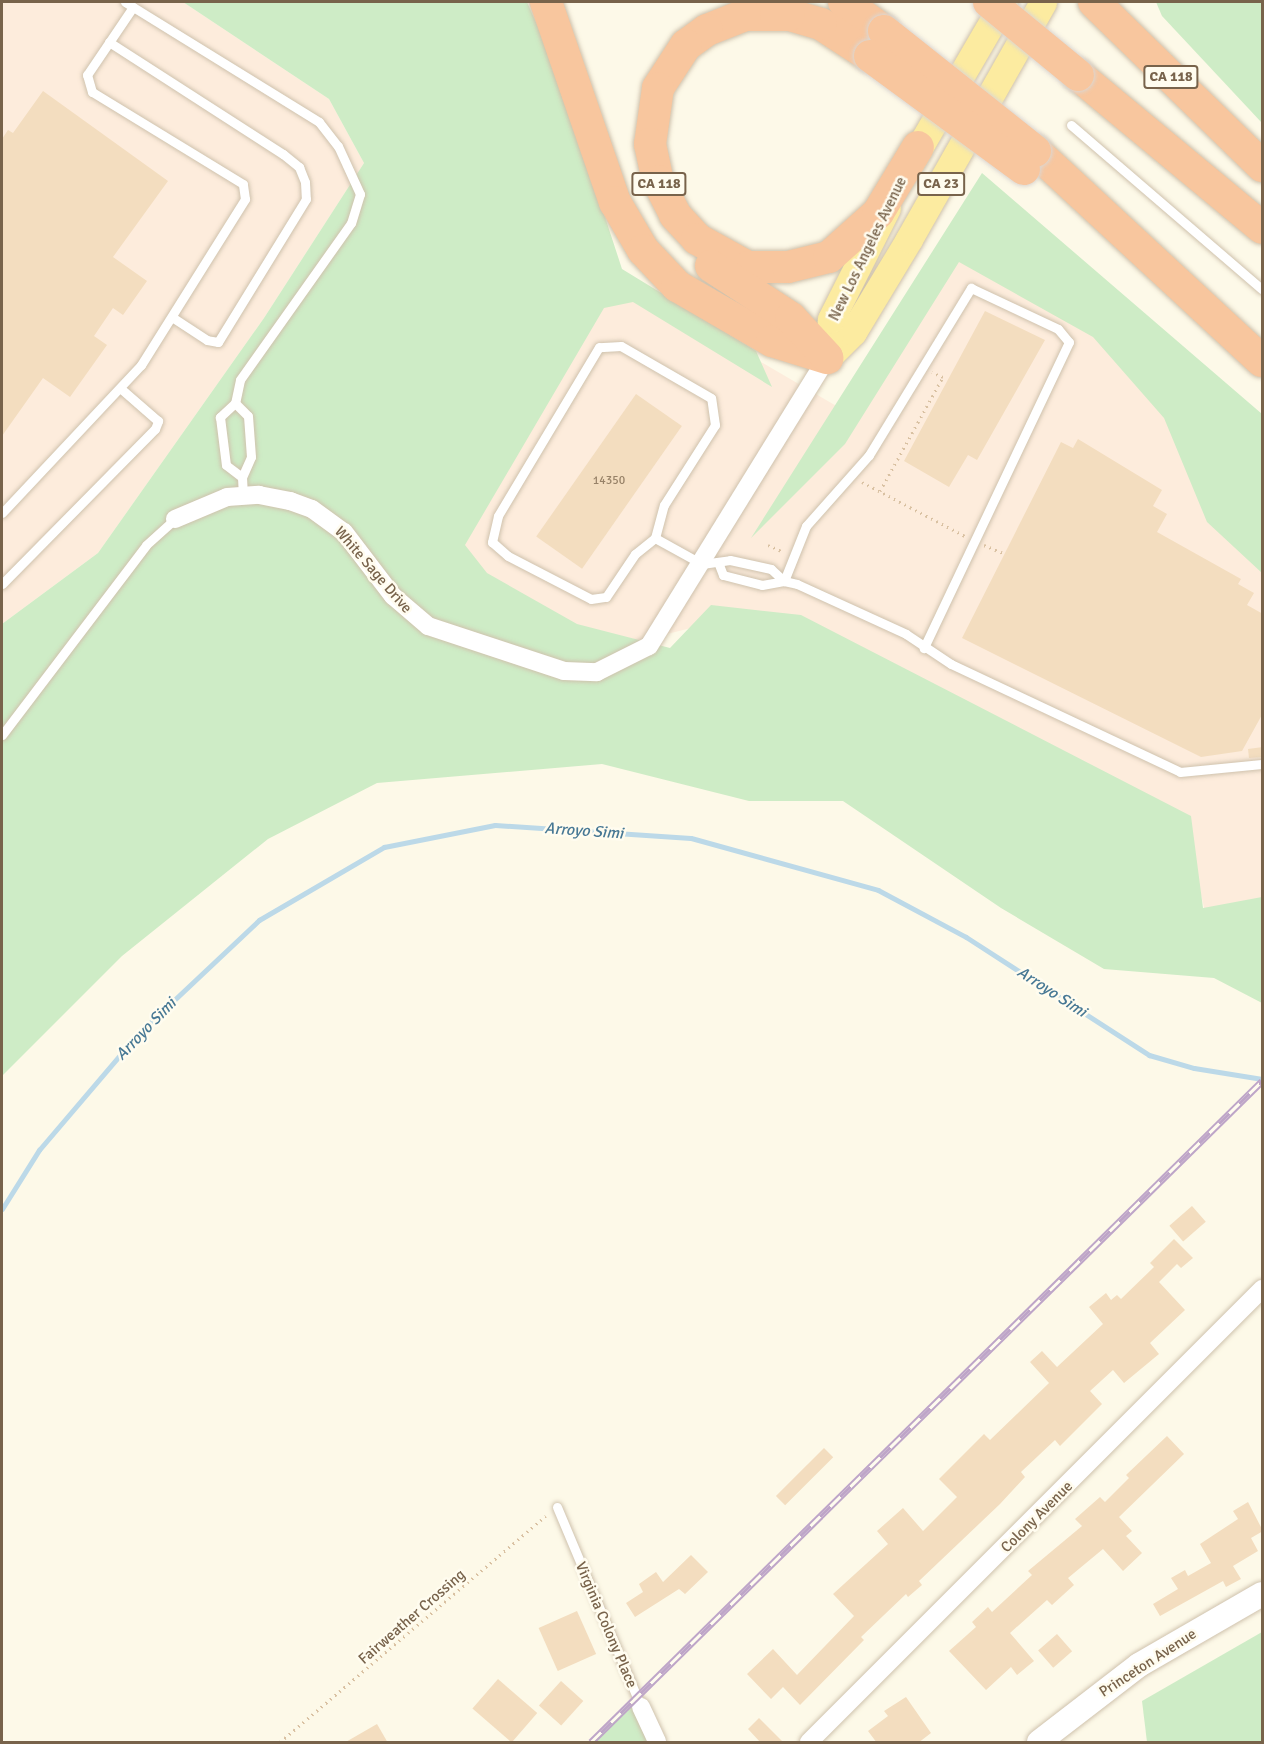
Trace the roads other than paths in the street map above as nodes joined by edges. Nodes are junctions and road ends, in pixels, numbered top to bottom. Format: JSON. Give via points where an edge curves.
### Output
{"nodes":[{"id":1,"x":546,"y":2,"type":"edge"},
{"id":2,"x":844,"y":2,"type":"edge"},
{"id":3,"x":989,"y":2,"type":"edge"},
{"id":4,"x":1004,"y":2,"type":"edge"},
{"id":5,"x":1043,"y":2,"type":"edge"},
{"id":6,"x":1094,"y":2,"type":"edge"},
{"id":7,"x":1114,"y":2,"type":"edge"},
{"id":8,"x":129,"y":4,"type":"edge"},
{"id":9,"x":1124,"y":31,"type":"junction"},
{"id":10,"x":109,"y":42,"type":"junction"},
{"id":11,"x":877,"y":44,"type":"junction"},
{"id":12,"x":1071,"y":125,"type":"dead end"},
{"id":13,"x":918,"y":147,"type":"junction"},
{"id":14,"x":1263,"y":166,"type":"edge"},
{"id":15,"x":675,"y":215,"type":"junction"},
{"id":16,"x":1263,"y":228,"type":"edge"},
{"id":17,"x":1263,"y":289,"type":"edge"},
{"id":18,"x":172,"y":317,"type":"junction"},
{"id":19,"x":827,"y":358,"type":"junction"},
{"id":20,"x":1263,"y":361,"type":"edge"},
{"id":21,"x":120,"y":388,"type":"junction"},
{"id":22,"x":235,"y":403,"type":"junction"},
{"id":23,"x":242,"y":477,"type":"junction"},
{"id":24,"x":243,"y":495,"type":"junction"},
{"id":25,"x":2,"y":513,"type":"edge"},
{"id":26,"x":175,"y":519,"type":"joint"},
{"id":27,"x":656,"y":538,"type":"junction"},
{"id":28,"x":710,"y":563,"type":"junction"},
{"id":29,"x":784,"y":581,"type":"junction"},
{"id":30,"x":2,"y":584,"type":"edge"},
{"id":31,"x":924,"y":648,"type":"junction"},
{"id":32,"x":2,"y":735,"type":"edge"},
{"id":33,"x":1263,"y":764,"type":"edge"},
{"id":34,"x":1263,"y":1289,"type":"edge"},
{"id":35,"x":557,"y":1507,"type":"road end"},
{"id":36,"x":1263,"y":1594,"type":"edge"},
{"id":37,"x":641,"y":1707,"type":"joint"},
{"id":38,"x":657,"y":1743,"type":"edge"},
{"id":39,"x":809,"y":1743,"type":"edge"},
{"id":40,"x":1039,"y":1743,"type":"edge"}],
"edges":[{"from":1,"to":19,"type":"highway","via":[[615,202],[643,249],[678,286],[715,308],[771,341]]},
{"from":2,"to":11,"type":"highway"},
{"from":3,"to":16,"type":"highway","bridge":true},
{"from":4,"to":13,"type":"main road","name":"New Los Angeles Avenue","number":"CA 118"},
{"from":5,"to":19,"type":"main road","name":"New Los Angeles Avenue","number":"CA 23","via":[[853,332]]},
{"from":6,"to":9,"type":"highway"},
{"from":7,"to":9,"type":"highway","number":"CA 118"},
{"from":8,"to":10,"type":"lane"},
{"from":8,"to":22,"type":"lane","via":[[319,122],[338,146],[360,194],[351,223],[240,380]]},
{"from":9,"to":14,"type":"highway","number":"CA 118"},
{"from":10,"to":18,"type":"lane","via":[[87,75],[92,92],[243,184],[245,199]]},
{"from":10,"to":18,"type":"lane","via":[[283,154],[299,167],[305,182],[306,200],[218,342],[207,340]]},
{"from":11,"to":15,"type":"highway","number":"CA 118","via":[[789,15],[745,15],[707,30],[686,45],[658,88],[650,144],[658,181]]},
{"from":11,"to":20,"type":"highway","number":"CA 118","bridge":true,"via":[[1029,160],[1184,288]]},
{"from":12,"to":17,"type":"lane"},
{"from":13,"to":15,"type":"highway","number":"CA 118","via":[[878,213],[829,257],[788,267],[748,267],[697,238]]},
{"from":13,"to":19,"type":"main road","name":"New Los Angeles Avenue","via":[[831,319]]},
{"from":15,"to":19,"type":"highway","via":[[705,262],[790,318]]},
{"from":18,"to":21,"type":"lane","via":[[141,365]]},
{"from":19,"to":28,"type":"street","name":"White Sage Drive"},
{"from":21,"to":25,"type":"lane"},
{"from":21,"to":30,"type":"lane","via":[[158,421],[155,429]]},
{"from":22,"to":23,"type":"lane","via":[[248,416],[251,457]]},
{"from":22,"to":23,"type":"lane","via":[[220,417],[222,442],[226,465]]},
{"from":23,"to":24,"type":"lane"},
{"from":24,"to":26,"type":"street","name":"White Sage Drive","via":[[214,500]]},
{"from":24,"to":28,"type":"street","name":"White Sage Drive","via":[[290,501],[327,518],[358,548],[406,610],[428,626],[564,670],[603,670],[649,646]]},
{"from":26,"to":32,"type":"lane","name":"White Sage Drive","via":[[146,545]]},
{"from":27,"to":27,"type":"lane","via":[[635,554],[606,597],[591,599],[508,556],[492,542],[498,516],[599,347],[621,346],[711,398],[715,425],[664,505]]},
{"from":27,"to":28,"type":"lane"},
{"from":28,"to":29,"type":"lane","via":[[730,560],[771,569]]},
{"from":28,"to":29,"type":"lane","via":[[723,575],[762,585]]},
{"from":29,"to":31,"type":"lane","via":[[906,634]]},
{"from":29,"to":31,"type":"lane","via":[[806,526],[869,455],[971,288],[1058,329],[1068,342]]},
{"from":31,"to":33,"type":"lane","via":[[1180,772]]},
{"from":34,"to":39,"type":"street","name":"Colony Avenue"},
{"from":35,"to":37,"type":"lane","name":"Virginia Colony Place"},
{"from":36,"to":40,"type":"street","name":"Princeton Avenue","via":[[1139,1665]]},
{"from":37,"to":38,"type":"street","name":"Virginia Colony Place"}]}
